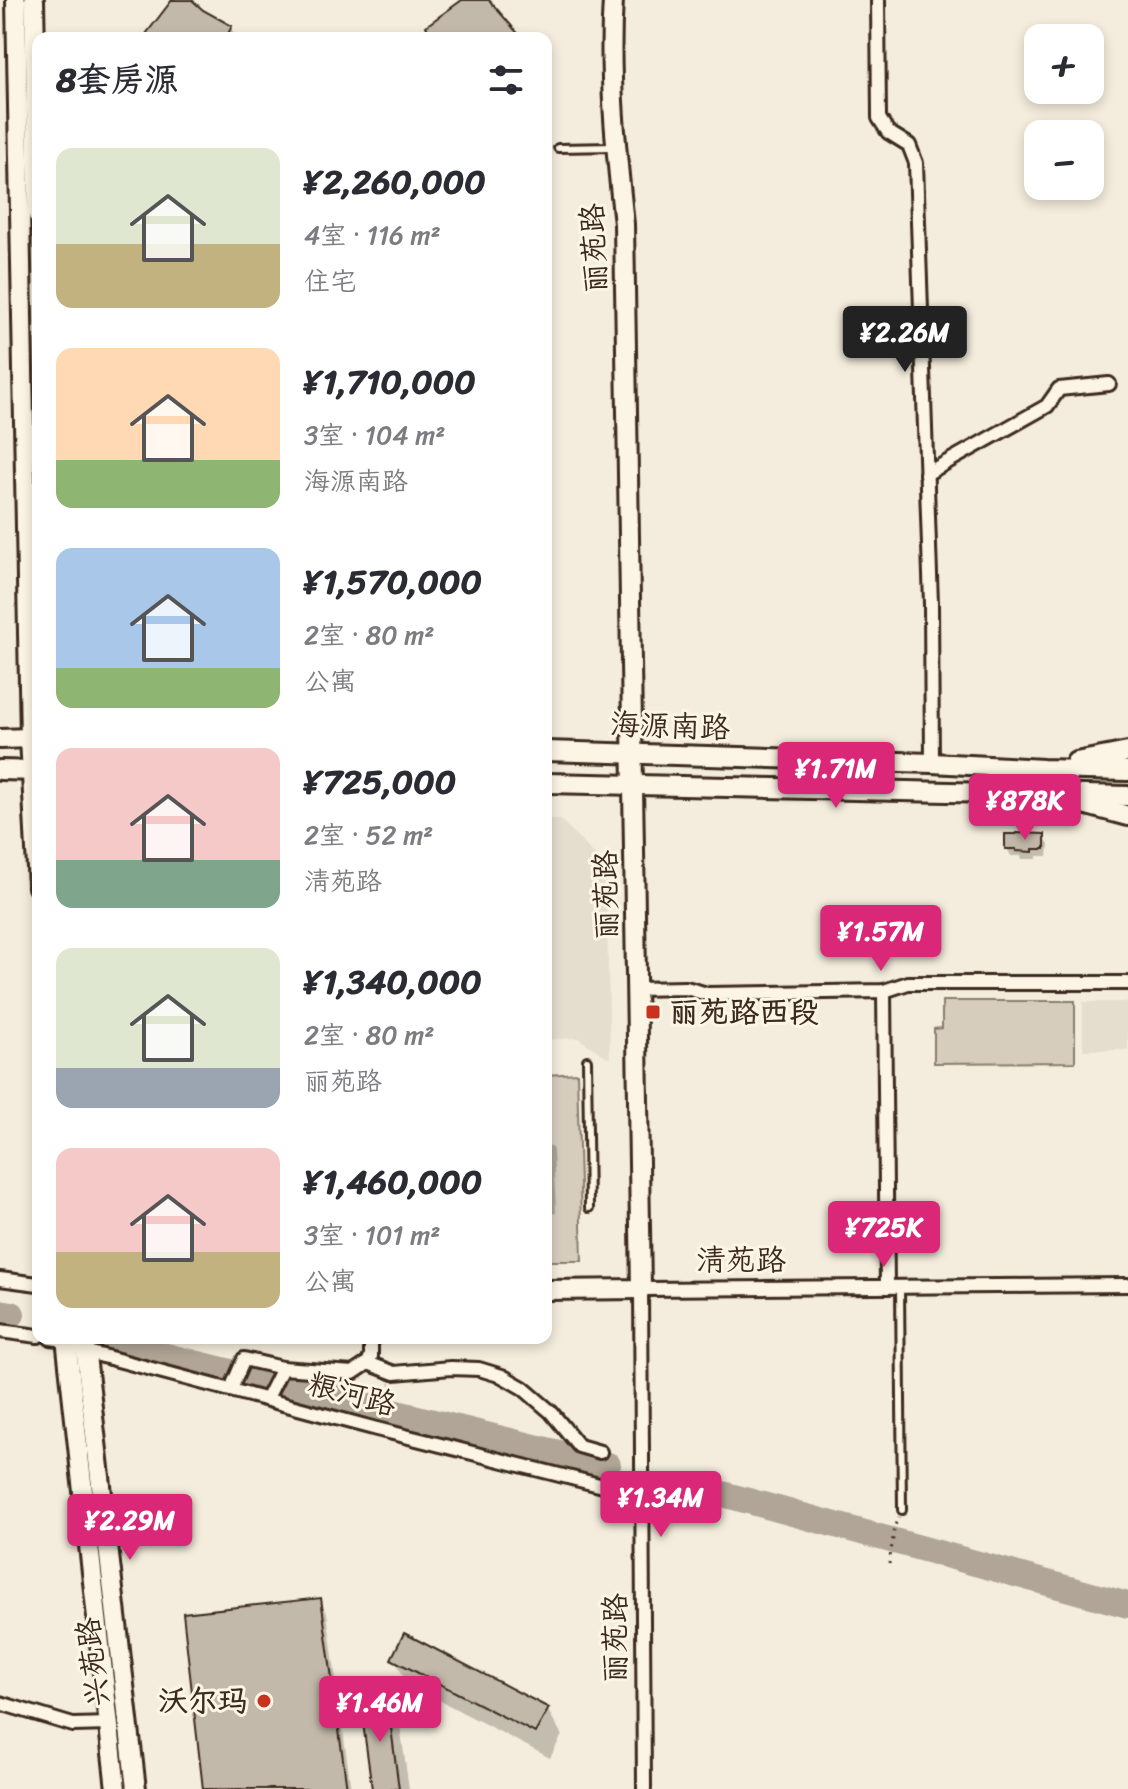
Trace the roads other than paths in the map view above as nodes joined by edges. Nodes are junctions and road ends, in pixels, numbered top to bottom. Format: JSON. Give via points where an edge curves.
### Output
{"nodes":[{"id":1,"x":16,"y":0,"type":"edge"},
{"id":2,"x":34,"y":0,"type":"edge"},
{"id":3,"x":613,"y":0,"type":"edge"},
{"id":4,"x":878,"y":0,"type":"edge"},
{"id":5,"x":35,"y":32,"type":"edge"},
{"id":6,"x":615,"y":147,"type":"junction"},
{"id":7,"x":558,"y":148,"type":"dead end"},
{"id":8,"x":1109,"y":384,"type":"dead end"},
{"id":9,"x":926,"y":474,"type":"junction"},
{"id":10,"x":32,"y":657,"type":"edge"},
{"id":11,"x":0,"y":739,"type":"edge"},
{"id":12,"x":32,"y":739,"type":"edge"},
{"id":13,"x":552,"y":751,"type":"edge"},
{"id":14,"x":1128,"y":752,"type":"edge"},
{"id":15,"x":632,"y":753,"type":"junction"},
{"id":16,"x":932,"y":763,"type":"junction"},
{"id":17,"x":1043,"y":769,"type":"junction"},
{"id":18,"x":0,"y":770,"type":"edge"},
{"id":19,"x":32,"y":770,"type":"edge"},
{"id":20,"x":1128,"y":771,"type":"edge"},
{"id":21,"x":552,"y":783,"type":"edge"},
{"id":22,"x":632,"y":784,"type":"junction"},
{"id":23,"x":1042,"y":793,"type":"junction"},
{"id":24,"x":1128,"y":796,"type":"edge"},
{"id":25,"x":1128,"y":816,"type":"edge"},
{"id":26,"x":1128,"y":983,"type":"edge"},
{"id":27,"x":635,"y":989,"type":"junction"},
{"id":28,"x":884,"y":991,"type":"junction"},
{"id":29,"x":587,"y":1060,"type":"dead end"},
{"id":30,"x":589,"y":1208,"type":"dead end"},
{"id":31,"x":0,"y":1279,"type":"edge"},
{"id":32,"x":32,"y":1283,"type":"edge"},
{"id":33,"x":1128,"y":1285,"type":"edge"},
{"id":34,"x":893,"y":1287,"type":"junction"},
{"id":35,"x":641,"y":1289,"type":"junction"},
{"id":36,"x":552,"y":1290,"type":"edge"},
{"id":37,"x":0,"y":1331,"type":"edge"},
{"id":38,"x":32,"y":1335,"type":"edge"},
{"id":39,"x":70,"y":1344,"type":"edge"},
{"id":40,"x":70,"y":1344,"type":"edge"},
{"id":41,"x":80,"y":1344,"type":"edge"},
{"id":42,"x":371,"y":1344,"type":"edge"},
{"id":43,"x":368,"y":1363,"type":"junction"},
{"id":44,"x":282,"y":1368,"type":"junction"},
{"id":45,"x":231,"y":1389,"type":"junction"},
{"id":46,"x":267,"y":1398,"type":"junction"},
{"id":47,"x":600,"y":1452,"type":"dead end"},
{"id":48,"x":643,"y":1496,"type":"junction"},
{"id":49,"x":902,"y":1510,"type":"dead end"},
{"id":50,"x":0,"y":1703,"type":"edge"},
{"id":51,"x":109,"y":1724,"type":"junction"},
{"id":52,"x":116,"y":1789,"type":"edge"},
{"id":53,"x":136,"y":1789,"type":"edge"},
{"id":54,"x":644,"y":1789,"type":"edge"}],
"edges":[{"from":1,"to":10,"type":"main road"},
{"from":2,"to":5,"type":"main road"},
{"from":3,"to":6,"type":"main road","name":"丽苑路"},
{"from":4,"to":9,"type":"street","via":[[879,118],[888,132],[909,145],[916,163]]},
{"from":6,"to":7,"type":"lane"},
{"from":6,"to":15,"type":"main road","name":"丽苑路","via":[[624,224]]},
{"from":8,"to":9,"type":"street","via":[[1059,389],[1047,406]]},
{"from":9,"to":16,"type":"street"},
{"from":11,"to":12,"type":"main road"},
{"from":13,"to":15,"type":"main road","name":"海源南路"},
{"from":14,"to":17,"type":"main road"},
{"from":15,"to":16,"type":"main road","name":"海源南路"},
{"from":15,"to":22,"type":"main road","name":"丽苑路"},
{"from":16,"to":17,"type":"main road","name":"海源南路"},
{"from":17,"to":20,"type":"main road","name":"海源南路"},
{"from":18,"to":19,"type":"main road"},
{"from":21,"to":22,"type":"main road","name":"海源南路"},
{"from":22,"to":23,"type":"main road","name":"海源南路"},
{"from":22,"to":27,"type":"main road","name":"丽苑路"},
{"from":23,"to":24,"type":"main road","name":"海源南路"},
{"from":23,"to":25,"type":"main road"},
{"from":26,"to":28,"type":"street","via":[[908,983]]},
{"from":27,"to":28,"type":"street","via":[[686,988],[707,994]]},
{"from":27,"to":35,"type":"main road","name":"丽苑路"},
{"from":28,"to":34,"type":"street"},
{"from":29,"to":30,"type":"lane"},
{"from":31,"to":32,"type":"street"},
{"from":33,"to":34,"type":"street","name":"清苑路"},
{"from":34,"to":35,"type":"street","name":"清苑路"},
{"from":34,"to":49,"type":"lane"},
{"from":35,"to":36,"type":"main road","name":"清苑路"},
{"from":35,"to":48,"type":"street","name":"丽苑路"},
{"from":37,"to":38,"type":"street"},
{"from":39,"to":51,"type":"main road","name":"兴苑路"},
{"from":40,"to":53,"type":"main road","name":"兴苑路"},
{"from":41,"to":45,"type":"street","name":"粮河路"},
{"from":42,"to":43,"type":"street"},
{"from":43,"to":44,"type":"street","via":[[353,1373]]},
{"from":43,"to":47,"type":"street","via":[[394,1373],[451,1368],[502,1376],[551,1412],[579,1446]]},
{"from":44,"to":45,"type":"street","via":[[244,1359]]},
{"from":44,"to":46,"type":"street"},
{"from":45,"to":46,"type":"street","name":"粮河路"},
{"from":46,"to":48,"type":"street","name":"粮河路"},
{"from":48,"to":54,"type":"street","name":"丽苑路"},
{"from":50,"to":51,"type":"street","via":[[73,1725]]},
{"from":51,"to":52,"type":"main road","name":"兴苑路"}]}
